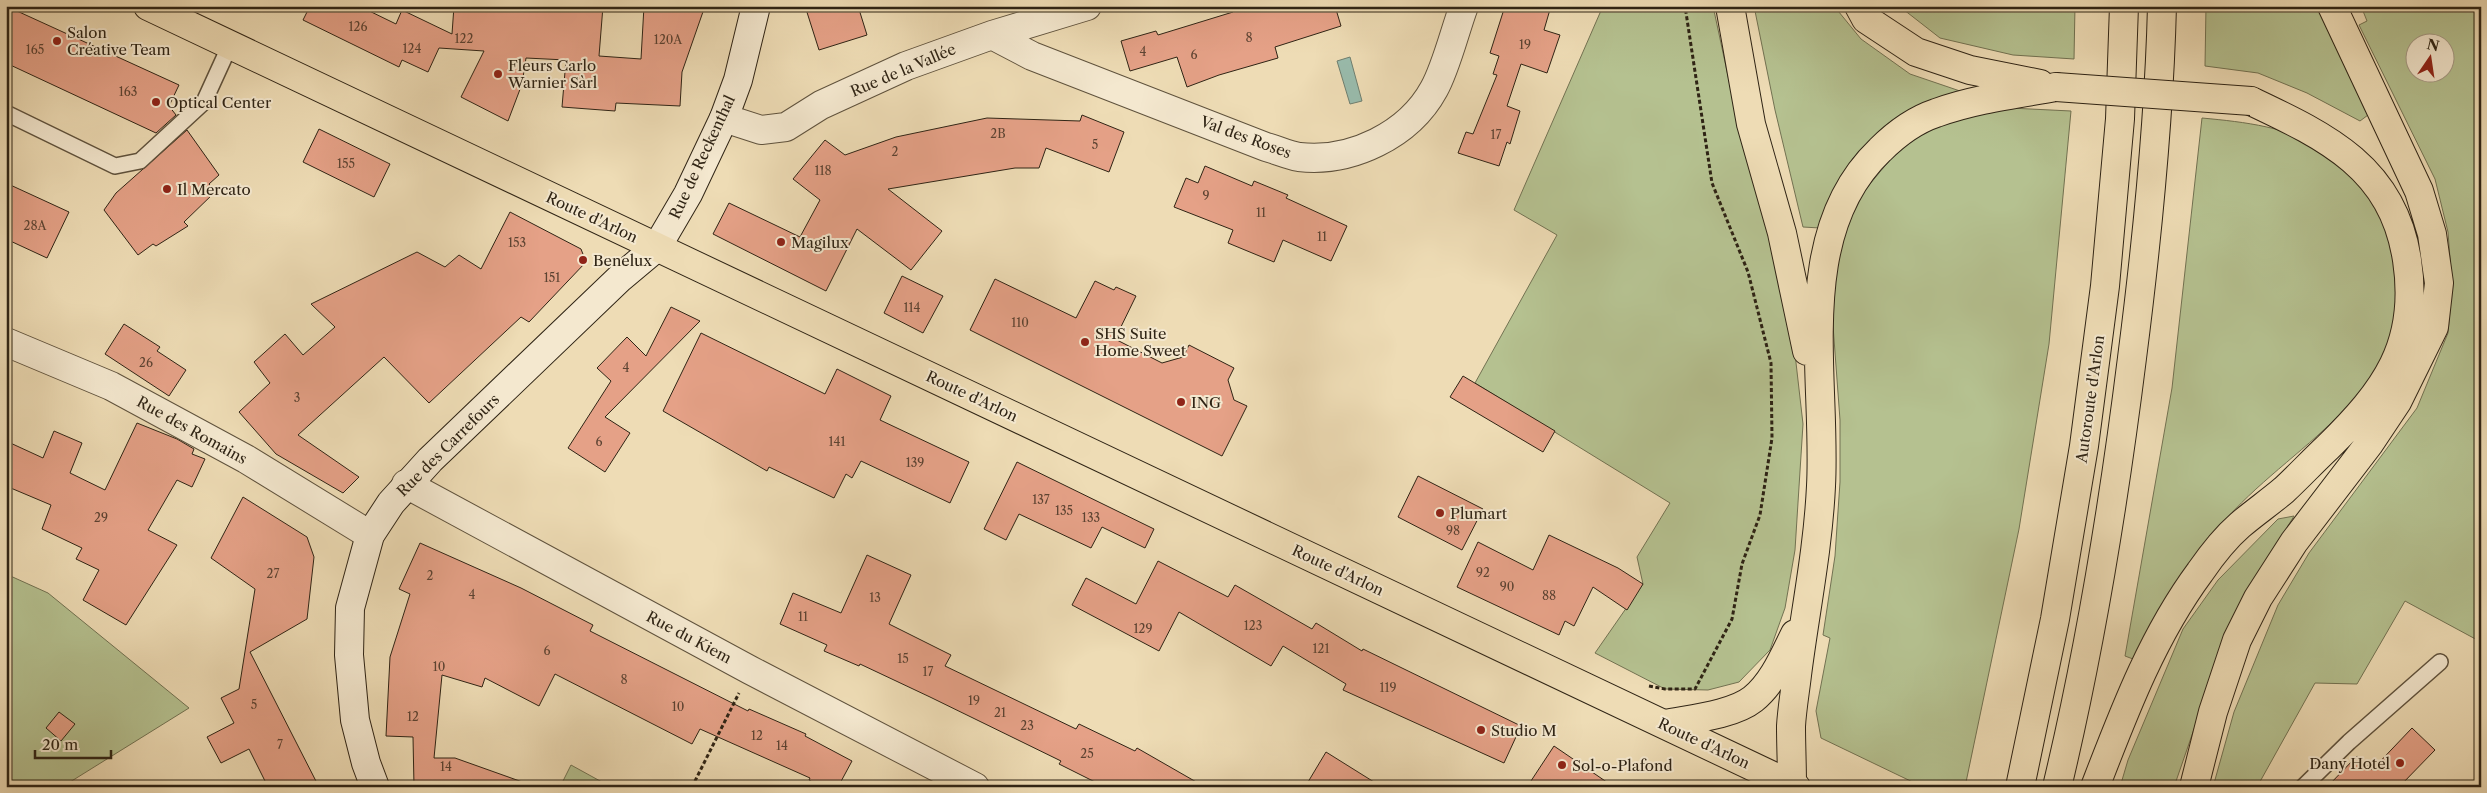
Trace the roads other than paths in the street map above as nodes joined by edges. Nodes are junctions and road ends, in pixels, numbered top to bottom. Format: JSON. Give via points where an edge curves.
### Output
{"nodes":[{"id":1,"x":148,"y":6,"type":"edge"},
{"id":2,"x":756,"y":6,"type":"edge"},
{"id":3,"x":1087,"y":6,"type":"edge"},
{"id":4,"x":1464,"y":6,"type":"edge"},
{"id":5,"x":1730,"y":6,"type":"edge"},
{"id":6,"x":1859,"y":6,"type":"edge"},
{"id":7,"x":2124,"y":6,"type":"edge"},
{"id":8,"x":2162,"y":6,"type":"edge"},
{"id":9,"x":2332,"y":6,"type":"edge"},
{"id":10,"x":992,"y":35,"type":"junction"},
{"id":11,"x":230,"y":45,"type":"junction"},
{"id":12,"x":2056,"y":87,"type":"junction"},
{"id":13,"x":2250,"y":101,"type":"junction"},
{"id":14,"x":6,"y":113,"type":"edge"},
{"id":15,"x":724,"y":118,"type":"junction"},
{"id":16,"x":657,"y":247,"type":"junction"},
{"id":17,"x":6,"y":342,"type":"edge"},
{"id":18,"x":2416,"y":366,"type":"junction"},
{"id":19,"x":1823,"y":421,"type":"junction"},
{"id":20,"x":406,"y":484,"type":"junction"},
{"id":21,"x":370,"y":534,"type":"junction"},
{"id":22,"x":1804,"y":615,"type":"junction"},
{"id":23,"x":2440,"y":662,"type":"dead end"},
{"id":24,"x":1665,"y":724,"type":"junction"},
{"id":25,"x":1794,"y":786,"type":"edge"},
{"id":26,"x":375,"y":787,"type":"edge"},
{"id":27,"x":975,"y":787,"type":"edge"},
{"id":28,"x":2020,"y":787,"type":"edge"},
{"id":29,"x":2057,"y":787,"type":"edge"},
{"id":30,"x":2095,"y":787,"type":"edge"},
{"id":31,"x":2194,"y":787,"type":"edge"},
{"id":32,"x":2303,"y":787,"type":"edge"}],
"edges":[{"from":1,"to":11,"type":"main road","name":"Route d'Arlon"},
{"from":2,"to":15,"type":"street","name":"Rue de Reckenthal","via":[[738,80]]},
{"from":3,"to":10,"type":"street","name":"Rue de la Vallée"},
{"from":4,"to":10,"type":"street","name":"Val des Roses","via":[[1435,88],[1418,112],[1394,133],[1363,148],[1334,156],[1299,156],[1266,147],[1032,56]]},
{"from":5,"to":19,"type":"main road","via":[[1751,124],[1782,233]]},
{"from":6,"to":12,"type":"main road","via":[[1866,19],[1916,52],[1970,70]]},
{"from":7,"to":28,"type":"main road","name":"Autoroute d'Arlon","via":[[2120,120],[2106,286],[2056,619]]},
{"from":8,"to":29,"type":"main road","via":[[2160,75],[2141,286],[2120,454],[2092,626]]},
{"from":9,"to":18,"type":"main road","via":[[2419,192],[2432,234],[2439,284],[2434,327]]},
{"from":10,"to":15,"type":"street","name":"Rue de la Vallée","via":[[906,66],[821,105],[786,127],[761,130]]},
{"from":11,"to":14,"type":"lane","via":[[204,102],[140,161],[115,166]]},
{"from":11,"to":16,"type":"main road","name":"Route d'Arlon"},
{"from":12,"to":13,"type":"main road","bridge":true},
{"from":12,"to":19,"type":"main road","via":[[1986,99],[1934,113],[1896,135],[1864,165],[1841,202],[1827,243],[1819,313]]},
{"from":13,"to":18,"type":"main road","via":[[2295,108],[2345,131],[2380,164],[2406,199],[2420,236],[2427,282]]},
{"from":13,"to":30,"type":"main road","via":[[2336,145],[2374,181],[2391,206],[2404,241],[2411,284],[2409,322],[2398,360],[2378,392],[2351,424],[2284,489],[2238,527],[2200,571],[2167,622],[2132,691]]},
{"from":15,"to":16,"type":"street","name":"Rue de Reckenthal","via":[[688,194]]},
{"from":16,"to":20,"type":"street","name":"Rue des Carrefours","via":[[620,278]]},
{"from":16,"to":24,"type":"main road","name":"Route d'Arlon"},
{"from":17,"to":21,"type":"street","name":"Rue des Romains","via":[[111,386],[246,459]]},
{"from":18,"to":31,"type":"main road","via":[[2378,430],[2294,542],[2258,598],[2237,640]]},
{"from":19,"to":22,"type":"main road","via":[[1816,556]]},
{"from":20,"to":21,"type":"street","name":"Rue des Carrefours"},
{"from":20,"to":27,"type":"street","name":"Rue du Kiem"},
{"from":21,"to":26,"type":"street","name":"Rue des Carrefours","via":[[350,608],[349,655],[355,720]]},
{"from":22,"to":24,"type":"main road","via":[[1778,669],[1753,699],[1731,710]]},
{"from":22,"to":25,"type":"main road","via":[[1791,725]]},
{"from":23,"to":32,"type":"lane"},
{"from":24,"to":25,"type":"main road","name":"Route d'Arlon"}]}
